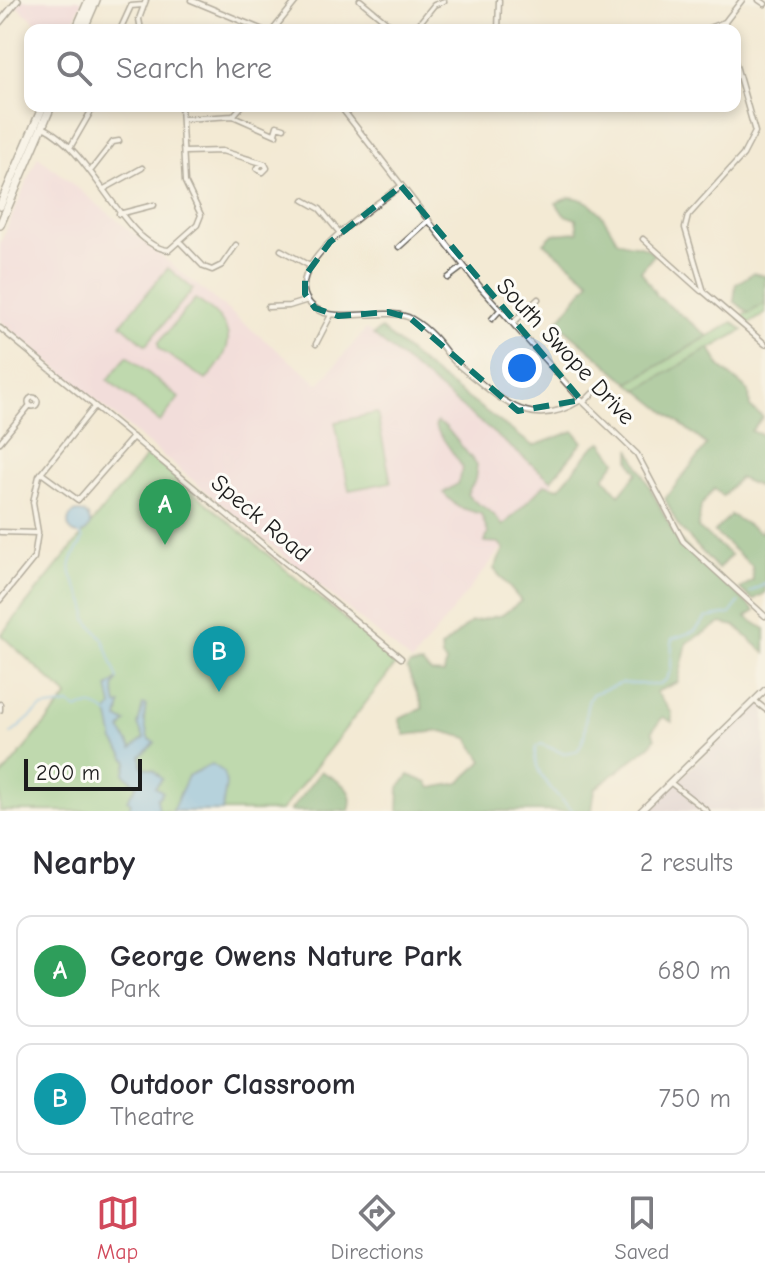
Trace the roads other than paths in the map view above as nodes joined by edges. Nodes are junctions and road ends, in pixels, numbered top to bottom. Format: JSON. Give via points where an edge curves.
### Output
{"nodes":[{"id":1,"x":18,"y":0,"type":"edge"},
{"id":2,"x":89,"y":0,"type":"edge"},
{"id":3,"x":96,"y":0,"type":"edge"},
{"id":4,"x":191,"y":0,"type":"edge"},
{"id":5,"x":297,"y":0,"type":"edge"},
{"id":6,"x":360,"y":0,"type":"edge"},
{"id":7,"x":370,"y":0,"type":"edge"},
{"id":8,"x":499,"y":0,"type":"edge"},
{"id":9,"x":742,"y":0,"type":"edge"},
{"id":10,"x":759,"y":0,"type":"edge"},
{"id":11,"x":444,"y":1,"type":"edge"},
{"id":12,"x":144,"y":3,"type":"edge"},
{"id":13,"x":765,"y":4,"type":"edge"},
{"id":14,"x":365,"y":5,"type":"junction"},
{"id":15,"x":0,"y":22,"type":"edge"},
{"id":16,"x":725,"y":22,"type":"joint"},
{"id":17,"x":79,"y":24,"type":"edge"},
{"id":18,"x":86,"y":24,"type":"edge"},
{"id":19,"x":123,"y":24,"type":"edge"},
{"id":20,"x":140,"y":24,"type":"edge"},
{"id":21,"x":249,"y":24,"type":"edge"},
{"id":22,"x":278,"y":24,"type":"edge"},
{"id":23,"x":389,"y":24,"type":"edge"},
{"id":24,"x":419,"y":24,"type":"edge"},
{"id":25,"x":498,"y":24,"type":"edge"},
{"id":26,"x":720,"y":24,"type":"edge"},
{"id":27,"x":741,"y":83,"type":"edge"},
{"id":28,"x":40,"y":112,"type":"edge"},
{"id":29,"x":49,"y":112,"type":"edge"},
{"id":30,"x":92,"y":112,"type":"edge"},
{"id":31,"x":181,"y":112,"type":"edge"},
{"id":32,"x":237,"y":112,"type":"edge"},
{"id":33,"x":345,"y":112,"type":"edge"},
{"id":34,"x":233,"y":116,"type":"junction"},
{"id":35,"x":182,"y":119,"type":"junction"},
{"id":36,"x":43,"y":127,"type":"junction"},
{"id":37,"x":276,"y":135,"type":"dead end"},
{"id":38,"x":119,"y":141,"type":"dead end"},
{"id":39,"x":71,"y":146,"type":"junction"},
{"id":40,"x":184,"y":152,"type":"junction"},
{"id":41,"x":261,"y":163,"type":"dead end"},
{"id":42,"x":142,"y":168,"type":"dead end"},
{"id":43,"x":92,"y":169,"type":"junction"},
{"id":44,"x":401,"y":186,"type":"junction"},
{"id":45,"x":104,"y":189,"type":"junction"},
{"id":46,"x":304,"y":200,"type":"dead end"},
{"id":47,"x":154,"y":205,"type":"dead end"},
{"id":48,"x":0,"y":206,"type":"edge"},
{"id":49,"x":119,"y":214,"type":"junction"},
{"id":50,"x":429,"y":220,"type":"junction"},
{"id":51,"x":0,"y":225,"type":"edge"},
{"id":52,"x":339,"y":232,"type":"junction"},
{"id":53,"x":643,"y":239,"type":"dead end"},
{"id":54,"x":181,"y":243,"type":"junction"},
{"id":55,"x":236,"y":245,"type":"dead end"},
{"id":56,"x":399,"y":247,"type":"dead end"},
{"id":57,"x":281,"y":250,"type":"dead end"},
{"id":58,"x":310,"y":266,"type":"junction"},
{"id":59,"x":464,"y":266,"type":"junction"},
{"id":60,"x":448,"y":278,"type":"dead end"},
{"id":61,"x":706,"y":295,"type":"junction"},
{"id":62,"x":538,"y":299,"type":"dead end"},
{"id":63,"x":308,"y":300,"type":"junction"},
{"id":64,"x":268,"y":307,"type":"dead end"},
{"id":65,"x":500,"y":310,"type":"junction"},
{"id":66,"x":331,"y":314,"type":"junction"},
{"id":67,"x":492,"y":319,"type":"dead end"},
{"id":68,"x":513,"y":323,"type":"junction"},
{"id":69,"x":0,"y":328,"type":"edge"},
{"id":70,"x":316,"y":344,"type":"dead end"},
{"id":71,"x":765,"y":344,"type":"edge"},
{"id":72,"x":554,"y":357,"type":"dead end"},
{"id":73,"x":548,"y":362,"type":"junction"},
{"id":74,"x":593,"y":393,"type":"dead end"},
{"id":75,"x":583,"y":401,"type":"junction"},
{"id":76,"x":30,"y":405,"type":"dead end"},
{"id":77,"x":95,"y":406,"type":"junction"},
{"id":78,"x":133,"y":437,"type":"junction"},
{"id":79,"x":0,"y":442,"type":"edge"},
{"id":80,"x":41,"y":473,"type":"junction"},
{"id":81,"x":0,"y":532,"type":"edge"},
{"id":82,"x":38,"y":533,"type":"junction"},
{"id":83,"x":1,"y":598,"type":"edge"},
{"id":84,"x":765,"y":616,"type":"edge"},
{"id":85,"x":401,"y":658,"type":"dead end"},
{"id":86,"x":765,"y":690,"type":"edge"},
{"id":87,"x":755,"y":701,"type":"junction"},
{"id":88,"x":765,"y":709,"type":"edge"},
{"id":89,"x":671,"y":783,"type":"junction"},
{"id":90,"x":641,"y":811,"type":"edge"},
{"id":91,"x":707,"y":811,"type":"edge"}],
"edges":[{"from":1,"to":15,"type":"main road"},
{"from":2,"to":17,"type":"main road"},
{"from":3,"to":18,"type":"main road"},
{"from":4,"to":21,"type":"street"},
{"from":5,"to":22,"type":"street"},
{"from":6,"to":14,"type":"street"},
{"from":7,"to":14,"type":"street"},
{"from":8,"to":25,"type":"street"},
{"from":9,"to":16,"type":"street"},
{"from":10,"to":13,"type":"street"},
{"from":11,"to":24,"type":"street"},
{"from":12,"to":19,"type":"street","via":[[131,6]]},
{"from":12,"to":20,"type":"street"},
{"from":14,"to":23,"type":"street"},
{"from":16,"to":26,"type":"street"},
{"from":27,"to":61,"type":"street","via":[[755,132],[743,155],[685,221]]},
{"from":28,"to":48,"type":"main road"},
{"from":29,"to":36,"type":"main road"},
{"from":30,"to":39,"type":"street"},
{"from":31,"to":35,"type":"street"},
{"from":32,"to":34,"type":"street"},
{"from":33,"to":44,"type":"street","name":"South Swope Drive"},
{"from":34,"to":35,"type":"street"},
{"from":34,"to":37,"type":"street"},
{"from":35,"to":40,"type":"street"},
{"from":36,"to":39,"type":"street"},
{"from":36,"to":51,"type":"main road"},
{"from":38,"to":43,"type":"street"},
{"from":39,"to":43,"type":"street"},
{"from":40,"to":41,"type":"street","via":[[222,151]]},
{"from":40,"to":54,"type":"street","via":[[185,182],[201,215]]},
{"from":42,"to":45,"type":"street"},
{"from":43,"to":45,"type":"street"},
{"from":44,"to":50,"type":"street","name":"South Swope Drive"},
{"from":44,"to":52,"type":"street"},
{"from":45,"to":49,"type":"street"},
{"from":46,"to":52,"type":"street","via":[[320,209]]},
{"from":47,"to":49,"type":"street"},
{"from":49,"to":54,"type":"street","via":[[156,247],[169,250]]},
{"from":50,"to":56,"type":"street"},
{"from":50,"to":59,"type":"street","name":"South Swope Drive"},
{"from":52,"to":58,"type":"street"},
{"from":53,"to":61,"type":"street"},
{"from":54,"to":55,"type":"street","via":[[212,270]]},
{"from":57,"to":58,"type":"street"},
{"from":58,"to":63,"type":"street","via":[[303,285]]},
{"from":59,"to":60,"type":"street"},
{"from":59,"to":65,"type":"street","name":"South Swope Drive"},
{"from":61,"to":71,"type":"street"},
{"from":62,"to":68,"type":"street"},
{"from":63,"to":64,"type":"street"},
{"from":63,"to":66,"type":"street"},
{"from":65,"to":67,"type":"street"},
{"from":65,"to":68,"type":"street","name":"South Swope Drive"},
{"from":66,"to":70,"type":"street"},
{"from":66,"to":75,"type":"street","via":[[388,312],[410,318],[518,411],[551,410]]},
{"from":68,"to":73,"type":"street","name":"South Swope Drive"},
{"from":69,"to":77,"type":"street","name":"Speck Road"},
{"from":72,"to":73,"type":"street"},
{"from":73,"to":75,"type":"street","name":"South Swope Drive"},
{"from":74,"to":75,"type":"street"},
{"from":75,"to":84,"type":"street","name":"South Swope Drive","via":[[637,454],[683,541]]},
{"from":76,"to":79,"type":"street"},
{"from":77,"to":78,"type":"street","name":"Speck Road"},
{"from":77,"to":80,"type":"street"},
{"from":78,"to":80,"type":"street","via":[[78,500]]},
{"from":78,"to":85,"type":"street","name":"Speck Road"},
{"from":80,"to":82,"type":"street","via":[[33,502]]},
{"from":81,"to":82,"type":"street"},
{"from":82,"to":83,"type":"street","via":[[34,558]]},
{"from":86,"to":87,"type":"main road"},
{"from":87,"to":88,"type":"street"},
{"from":87,"to":89,"type":"main road"},
{"from":89,"to":90,"type":"main road"},
{"from":89,"to":91,"type":"street"}]}
